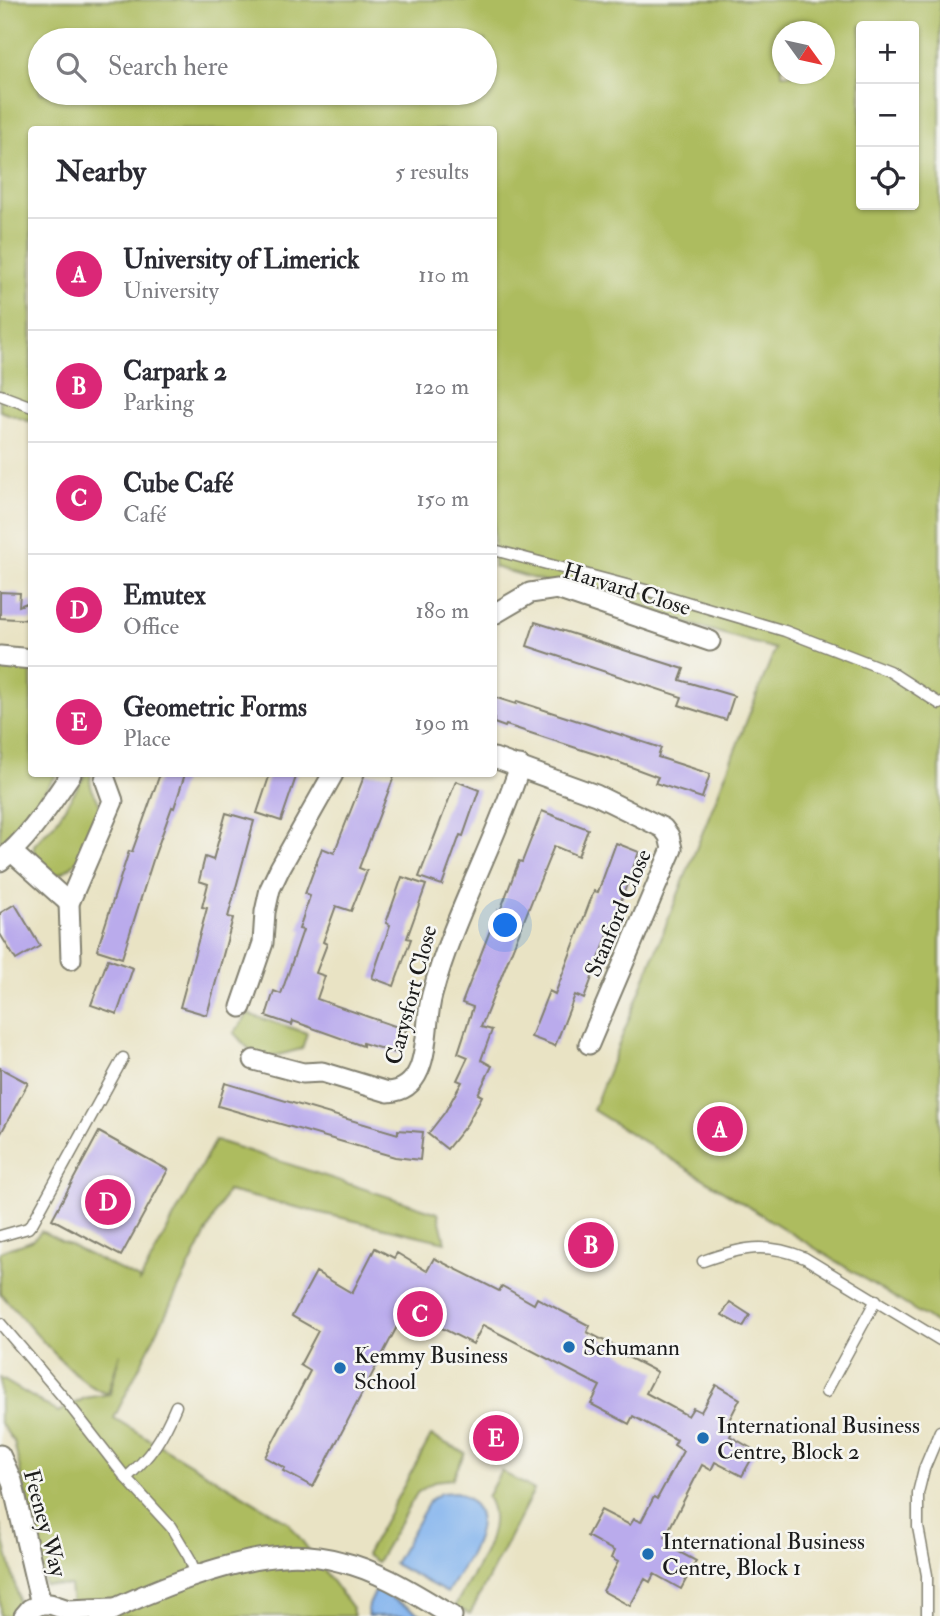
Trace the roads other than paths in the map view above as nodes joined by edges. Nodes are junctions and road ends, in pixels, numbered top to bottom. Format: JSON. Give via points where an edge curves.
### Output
{"nodes":[{"id":1,"x":0,"y":395,"type":"edge"},
{"id":2,"x":28,"y":406,"type":"edge"},
{"id":3,"x":497,"y":551,"type":"edge"},
{"id":4,"x":497,"y":612,"type":"edge"},
{"id":5,"x":709,"y":641,"type":"dead end"},
{"id":6,"x":0,"y":656,"type":"edge"},
{"id":7,"x":28,"y":659,"type":"edge"},
{"id":8,"x":940,"y":704,"type":"edge"},
{"id":9,"x":497,"y":759,"type":"edge"},
{"id":10,"x":520,"y":766,"type":"junction"},
{"id":11,"x":69,"y":777,"type":"edge"},
{"id":12,"x":331,"y":777,"type":"edge"},
{"id":13,"x":105,"y":779,"type":"dead end"},
{"id":14,"x":6,"y":857,"type":"edge"},
{"id":15,"x":69,"y":903,"type":"junction"},
{"id":16,"x":71,"y":959,"type":"dead end"},
{"id":17,"x":241,"y":1007,"type":"dead end"},
{"id":18,"x":589,"y":1044,"type":"dead end"},
{"id":19,"x":123,"y":1058,"type":"dead end"},
{"id":20,"x":254,"y":1060,"type":"dead end"},
{"id":21,"x":0,"y":1236,"type":"edge"},
{"id":22,"x":703,"y":1261,"type":"dead end"},
{"id":23,"x":876,"y":1300,"type":"junction"},
{"id":24,"x":0,"y":1323,"type":"edge"},
{"id":25,"x":940,"y":1340,"type":"edge"},
{"id":26,"x":826,"y":1392,"type":"dead end"},
{"id":27,"x":176,"y":1406,"type":"dead end"},
{"id":28,"x":940,"y":1432,"type":"edge"},
{"id":29,"x":0,"y":1455,"type":"edge"},
{"id":30,"x":126,"y":1478,"type":"junction"},
{"id":31,"x":197,"y":1577,"type":"junction"},
{"id":32,"x":56,"y":1609,"type":"edge"},
{"id":33,"x":108,"y":1612,"type":"edge"},
{"id":34,"x":24,"y":1616,"type":"edge"},
{"id":35,"x":452,"y":1616,"type":"edge"},
{"id":36,"x":927,"y":1616,"type":"edge"}],
"edges":[{"from":1,"to":2,"type":"lane"},
{"from":3,"to":8,"type":"lane","via":[[785,631],[889,671]]},
{"from":4,"to":5,"type":"street","name":"Harvard Close","via":[[530,593],[557,589]]},
{"from":6,"to":7,"type":"street"},
{"from":9,"to":10,"type":"street","name":"Stanford Close"},
{"from":10,"to":18,"type":"street","name":"Stanford Close","via":[[596,795],[663,828],[669,836],[672,849]]},
{"from":10,"to":20,"type":"street","name":"Carysfort Close","via":[[443,955],[415,1079],[399,1092],[388,1092],[322,1072],[303,1073]]},
{"from":11,"to":14,"type":"street","via":[[31,831]]},
{"from":12,"to":17,"type":"street","via":[[270,889],[263,943]]},
{"from":13,"to":15,"type":"street","via":[[113,801]]},
{"from":14,"to":15,"type":"street"},
{"from":15,"to":16,"type":"street"},
{"from":19,"to":21,"type":"lane","via":[[33,1222],[28,1228]]},
{"from":22,"to":23,"type":"lane","via":[[749,1247],[771,1247],[805,1258]]},
{"from":23,"to":25,"type":"lane"},
{"from":23,"to":26,"type":"lane"},
{"from":24,"to":30,"type":"lane"},
{"from":27,"to":30,"type":"lane","via":[[146,1460]]},
{"from":28,"to":36,"type":"lane","via":[[918,1493]]},
{"from":29,"to":32,"type":"street","name":"Feeney Way"},
{"from":30,"to":31,"type":"lane","via":[[170,1527]]},
{"from":31,"to":33,"type":"street"},
{"from":31,"to":35,"type":"street","via":[[262,1558],[315,1557],[376,1574]]},
{"from":32,"to":33,"type":"street"},
{"from":32,"to":34,"type":"street","via":[[30,1609]]}]}
